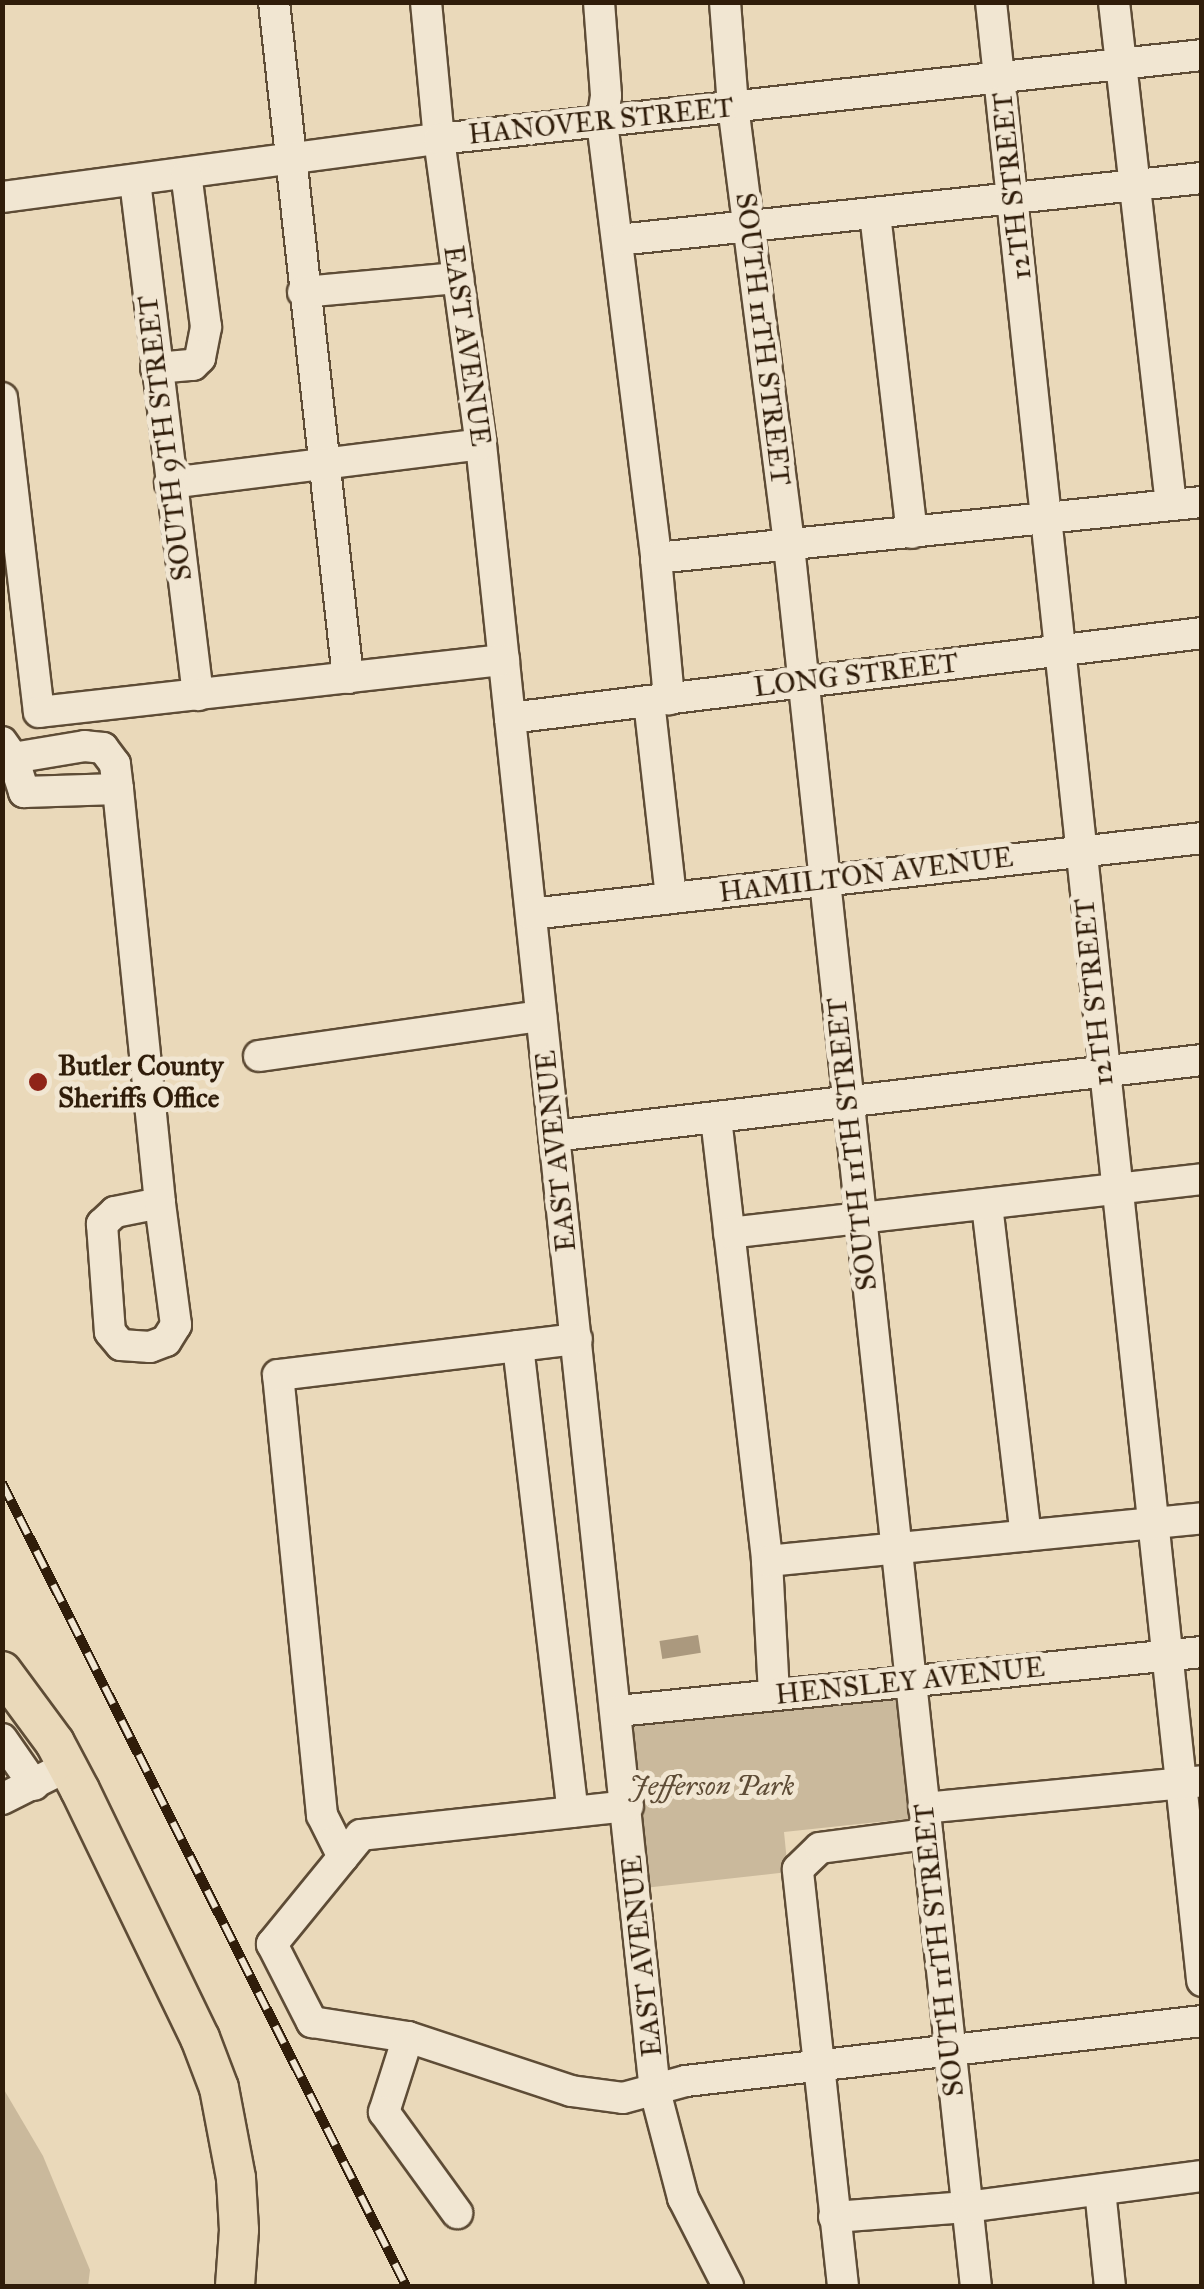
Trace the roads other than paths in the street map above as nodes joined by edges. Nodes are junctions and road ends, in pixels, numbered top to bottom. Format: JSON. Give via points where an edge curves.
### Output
{"nodes":[{"id":1,"x":274,"y":2,"type":"edge"},
{"id":2,"x":426,"y":2,"type":"edge"},
{"id":3,"x":599,"y":2,"type":"edge"},
{"id":4,"x":725,"y":2,"type":"edge"},
{"id":5,"x":991,"y":2,"type":"edge"},
{"id":6,"x":1114,"y":2,"type":"edge"},
{"id":7,"x":1202,"y":56,"type":"edge"},
{"id":8,"x":1121,"y":65,"type":"junction"},
{"id":9,"x":1000,"y":80,"type":"junction"},
{"id":10,"x":733,"y":106,"type":"junction"},
{"id":11,"x":602,"y":122,"type":"junction"},
{"id":12,"x":439,"y":139,"type":"junction"},
{"id":13,"x":288,"y":160,"type":"junction"},
{"id":14,"x":186,"y":174,"type":"junction"},
{"id":15,"x":1202,"y":178,"type":"edge"},
{"id":16,"x":135,"y":180,"type":"junction"},
{"id":17,"x":1135,"y":186,"type":"junction"},
{"id":18,"x":2,"y":197,"type":"edge"},
{"id":19,"x":1013,"y":198,"type":"junction"},
{"id":20,"x":192,"y":209,"type":"junction"},
{"id":21,"x":876,"y":214,"type":"junction"},
{"id":22,"x":139,"y":216,"type":"junction"},
{"id":23,"x":749,"y":229,"type":"junction"},
{"id":24,"x":618,"y":240,"type":"junction"},
{"id":25,"x":197,"y":253,"type":"junction"},
{"id":26,"x":144,"y":260,"type":"junction"},
{"id":27,"x":458,"y":278,"type":"junction"},
{"id":28,"x":202,"y":290,"type":"junction"},
{"id":29,"x":303,"y":292,"type":"junction"},
{"id":30,"x":148,"y":298,"type":"junction"},
{"id":31,"x":206,"y":328,"type":"junction"},
{"id":32,"x":152,"y":333,"type":"junction"},
{"id":33,"x":156,"y":368,"type":"junction"},
{"id":34,"x":2,"y":398,"type":"edge"},
{"id":35,"x":481,"y":444,"type":"junction"},
{"id":36,"x":323,"y":464,"type":"junction"},
{"id":37,"x":170,"y":483,"type":"junction"},
{"id":38,"x":1202,"y":502,"type":"edge"},
{"id":39,"x":1170,"y":505,"type":"junction"},
{"id":40,"x":1048,"y":518,"type":"junction"},
{"id":41,"x":912,"y":533,"type":"junction"},
{"id":42,"x":789,"y":546,"type":"junction"},
{"id":43,"x":656,"y":558,"type":"junction"},
{"id":44,"x":1202,"y":633,"type":"edge"},
{"id":45,"x":1062,"y":647,"type":"junction"},
{"id":46,"x":504,"y":660,"type":"junction"},
{"id":47,"x":348,"y":678,"type":"junction"},
{"id":48,"x":803,"y":682,"type":"junction"},
{"id":49,"x":198,"y":695,"type":"junction"},
{"id":50,"x":659,"y":700,"type":"junction"},
{"id":51,"x":510,"y":718,"type":"junction"},
{"id":52,"x":8,"y":750,"type":"edge"},
{"id":53,"x":118,"y":788,"type":"junction"},
{"id":54,"x":1202,"y":838,"type":"edge"},
{"id":55,"x":1080,"y":850,"type":"junction"},
{"id":56,"x":824,"y":879,"type":"junction"},
{"id":57,"x":671,"y":898,"type":"junction"},
{"id":58,"x":530,"y":914,"type":"junction"},
{"id":59,"x":541,"y":1016,"type":"junction"},
{"id":60,"x":260,"y":1056,"type":"dead end"},
{"id":61,"x":1202,"y":1060,"type":"edge"},
{"id":62,"x":1102,"y":1073,"type":"junction"},
{"id":63,"x":848,"y":1102,"type":"junction"},
{"id":64,"x":716,"y":1118,"type":"junction"},
{"id":65,"x":554,"y":1136,"type":"junction"},
{"id":66,"x":1202,"y":1180,"type":"edge"},
{"id":67,"x":1115,"y":1189,"type":"junction"},
{"id":68,"x":160,"y":1203,"type":"junction"},
{"id":69,"x":987,"y":1205,"type":"junction"},
{"id":70,"x":860,"y":1220,"type":"junction"},
{"id":71,"x":729,"y":1233,"type":"junction"},
{"id":72,"x":577,"y":1339,"type":"junction"},
{"id":73,"x":518,"y":1346,"type":"junction"},
{"id":74,"x":1202,"y":1518,"type":"edge"},
{"id":75,"x":1151,"y":1524,"type":"junction"},
{"id":76,"x":1026,"y":1536,"type":"junction"},
{"id":77,"x":896,"y":1548,"type":"junction"},
{"id":78,"x":767,"y":1561,"type":"junction"},
{"id":79,"x":1202,"y":1652,"type":"edge"},
{"id":80,"x":1166,"y":1657,"type":"junction"},
{"id":81,"x":2,"y":1671,"type":"edge"},
{"id":82,"x":910,"y":1680,"type":"junction"},
{"id":83,"x":774,"y":1694,"type":"junction"},
{"id":84,"x":618,"y":1710,"type":"junction"},
{"id":85,"x":2,"y":1739,"type":"edge"},
{"id":86,"x":68,"y":1766,"type":"junction"},
{"id":87,"x":1190,"y":1782,"type":"edge"},
{"id":88,"x":13,"y":1790,"type":"edge"},
{"id":89,"x":628,"y":1806,"type":"junction"},
{"id":90,"x":573,"y":1812,"type":"junction"},
{"id":91,"x":925,"y":1821,"type":"junction"},
{"id":92,"x":343,"y":1857,"type":"junction"},
{"id":93,"x":1202,"y":1981,"type":"edge"},
{"id":94,"x":1202,"y":2022,"type":"edge"},
{"id":95,"x":408,"y":2037,"type":"junction"},
{"id":96,"x":950,"y":2050,"type":"junction"},
{"id":97,"x":820,"y":2067,"type":"junction"},
{"id":98,"x":656,"y":2091,"type":"junction"},
{"id":99,"x":1202,"y":2176,"type":"edge"},
{"id":100,"x":1100,"y":2190,"type":"junction"},
{"id":101,"x":967,"y":2208,"type":"junction"},
{"id":102,"x":457,"y":2214,"type":"dead end"},
{"id":103,"x":834,"y":2217,"type":"junction"},
{"id":104,"x":235,"y":2286,"type":"edge"},
{"id":105,"x":728,"y":2286,"type":"edge"},
{"id":106,"x":843,"y":2286,"type":"edge"},
{"id":107,"x":976,"y":2286,"type":"edge"},
{"id":108,"x":1110,"y":2286,"type":"edge"}],
"edges":[{"from":1,"to":13,"type":"street"},
{"from":2,"to":12,"type":"street","name":"EAST AVENUE"},
{"from":3,"to":11,"type":"street"},
{"from":4,"to":10,"type":"street","name":"SOUTH 11TH STREET"},
{"from":5,"to":9,"type":"street","name":"12TH STREET"},
{"from":6,"to":8,"type":"street"},
{"from":7,"to":8,"type":"street","name":"HANOVER STREET"},
{"from":8,"to":9,"type":"street","name":"HANOVER STREET"},
{"from":8,"to":17,"type":"street"},
{"from":9,"to":10,"type":"street","name":"HANOVER STREET"},
{"from":9,"to":19,"type":"street","name":"12TH STREET"},
{"from":10,"to":11,"type":"street","name":"HANOVER STREET"},
{"from":10,"to":23,"type":"street","name":"SOUTH 11TH STREET"},
{"from":11,"to":12,"type":"street","name":"HANOVER STREET"},
{"from":11,"to":24,"type":"street"},
{"from":12,"to":13,"type":"street","name":"HANOVER STREET"},
{"from":12,"to":27,"type":"street","name":"EAST AVENUE"},
{"from":13,"to":14,"type":"street","name":"HANOVER STREET"},
{"from":13,"to":29,"type":"street"},
{"from":14,"to":16,"type":"street","name":"HANOVER STREET"},
{"from":14,"to":20,"type":"street"},
{"from":15,"to":17,"type":"street"},
{"from":16,"to":18,"type":"street","name":"HANOVER STREET"},
{"from":16,"to":22,"type":"street","name":"SOUTH 9TH STREET"},
{"from":17,"to":19,"type":"street"},
{"from":17,"to":39,"type":"street"},
{"from":19,"to":21,"type":"street"},
{"from":19,"to":40,"type":"street","name":"12TH STREET"},
{"from":20,"to":22,"type":"street"},
{"from":20,"to":25,"type":"street"},
{"from":21,"to":23,"type":"street"},
{"from":21,"to":41,"type":"street"},
{"from":22,"to":26,"type":"street","name":"SOUTH 9TH STREET"},
{"from":23,"to":24,"type":"street"},
{"from":23,"to":42,"type":"street","name":"SOUTH 11TH STREET"},
{"from":24,"to":43,"type":"street"},
{"from":25,"to":26,"type":"street"},
{"from":25,"to":28,"type":"street"},
{"from":26,"to":30,"type":"street","name":"SOUTH 9TH STREET"},
{"from":27,"to":29,"type":"street"},
{"from":27,"to":35,"type":"street","name":"EAST AVENUE"},
{"from":28,"to":30,"type":"street"},
{"from":28,"to":31,"type":"street"},
{"from":29,"to":36,"type":"street"},
{"from":30,"to":32,"type":"street","name":"SOUTH 9TH STREET"},
{"from":31,"to":32,"type":"street"},
{"from":31,"to":33,"type":"street","via":[[193,365]]},
{"from":32,"to":33,"type":"street","name":"SOUTH 9TH STREET"},
{"from":33,"to":37,"type":"street","name":"SOUTH 9TH STREET"},
{"from":34,"to":49,"type":"street","via":[[38,712]]},
{"from":35,"to":36,"type":"street"},
{"from":35,"to":46,"type":"street","name":"EAST AVENUE"},
{"from":36,"to":37,"type":"street"},
{"from":36,"to":47,"type":"street"},
{"from":37,"to":49,"type":"street","name":"SOUTH 9TH STREET"},
{"from":38,"to":39,"type":"street"},
{"from":39,"to":40,"type":"street"},
{"from":40,"to":41,"type":"street"},
{"from":40,"to":45,"type":"street","name":"12TH STREET"},
{"from":41,"to":42,"type":"street"},
{"from":42,"to":43,"type":"street"},
{"from":42,"to":48,"type":"street","name":"SOUTH 11TH STREET"},
{"from":43,"to":50,"type":"street"},
{"from":44,"to":45,"type":"street","name":"LONG STREET"},
{"from":45,"to":48,"type":"street","name":"LONG STREET"},
{"from":45,"to":55,"type":"street","name":"12TH STREET"},
{"from":46,"to":47,"type":"street"},
{"from":46,"to":51,"type":"street","name":"EAST AVENUE"},
{"from":47,"to":49,"type":"street"},
{"from":48,"to":50,"type":"street","name":"LONG STREET"},
{"from":48,"to":56,"type":"street","name":"SOUTH 11TH STREET"},
{"from":50,"to":51,"type":"street","name":"LONG STREET"},
{"from":50,"to":57,"type":"street"},
{"from":51,"to":58,"type":"street","name":"EAST AVENUE"},
{"from":52,"to":53,"type":"street","via":[[24,792]]},
{"from":52,"to":53,"type":"street","via":[[104,748],[115,764]]},
{"from":53,"to":68,"type":"street"},
{"from":54,"to":55,"type":"street","name":"HAMILTON AVENUE"},
{"from":55,"to":56,"type":"street","name":"HAMILTON AVENUE"},
{"from":55,"to":62,"type":"street","name":"12TH STREET"},
{"from":56,"to":57,"type":"street","name":"HAMILTON AVENUE"},
{"from":56,"to":63,"type":"street","name":"SOUTH 11TH STREET"},
{"from":57,"to":58,"type":"street","name":"HAMILTON AVENUE"},
{"from":58,"to":59,"type":"street","name":"EAST AVENUE"},
{"from":59,"to":60,"type":"street"},
{"from":59,"to":65,"type":"street","name":"EAST AVENUE"},
{"from":61,"to":62,"type":"street"},
{"from":62,"to":63,"type":"street"},
{"from":62,"to":67,"type":"street","name":"12TH STREET"},
{"from":63,"to":64,"type":"street"},
{"from":63,"to":70,"type":"street","name":"SOUTH 11TH STREET"},
{"from":64,"to":65,"type":"street"},
{"from":64,"to":71,"type":"street"},
{"from":65,"to":72,"type":"street","name":"EAST AVENUE"},
{"from":66,"to":67,"type":"street"},
{"from":67,"to":69,"type":"street"},
{"from":67,"to":75,"type":"street","name":"12TH STREET"},
{"from":68,"to":68,"type":"street","via":[[115,1212],[102,1224],[110,1332],[120,1344],[150,1347],[166,1341],[176,1325]]},
{"from":69,"to":70,"type":"street"},
{"from":69,"to":76,"type":"street"},
{"from":70,"to":71,"type":"street"},
{"from":70,"to":77,"type":"street","name":"SOUTH 11TH STREET"},
{"from":71,"to":78,"type":"street"},
{"from":72,"to":73,"type":"street"},
{"from":72,"to":84,"type":"street","name":"EAST AVENUE"},
{"from":73,"to":90,"type":"street"},
{"from":73,"to":92,"type":"street","via":[[278,1375],[322,1815]]},
{"from":74,"to":75,"type":"street"},
{"from":75,"to":76,"type":"street"},
{"from":75,"to":80,"type":"street","name":"12TH STREET"},
{"from":76,"to":77,"type":"street"},
{"from":77,"to":78,"type":"street"},
{"from":77,"to":82,"type":"street","name":"SOUTH 11TH STREET"},
{"from":78,"to":83,"type":"street"},
{"from":79,"to":80,"type":"street","name":"HENSLEY AVENUE"},
{"from":80,"to":82,"type":"street","name":"HENSLEY AVENUE"},
{"from":80,"to":87,"type":"street","name":"12TH STREET"},
{"from":81,"to":86,"type":"main road"},
{"from":82,"to":83,"type":"street","name":"HENSLEY AVENUE"},
{"from":82,"to":91,"type":"street","name":"SOUTH 11TH STREET"},
{"from":83,"to":84,"type":"street","name":"HENSLEY AVENUE"},
{"from":84,"to":89,"type":"street","name":"EAST AVENUE"},
{"from":85,"to":88,"type":"street"},
{"from":86,"to":88,"type":"street"},
{"from":86,"to":104,"type":"main road","via":[[200,2038],[230,2130],[239,2230]]},
{"from":87,"to":91,"type":"street"},
{"from":87,"to":93,"type":"street","name":"12TH STREET"},
{"from":89,"to":90,"type":"street"},
{"from":89,"to":98,"type":"street","name":"EAST AVENUE"},
{"from":90,"to":92,"type":"street","via":[[361,1835]]},
{"from":91,"to":96,"type":"street","name":"SOUTH 11TH STREET"},
{"from":91,"to":97,"type":"street","via":[[820,1848],[798,1869]]},
{"from":92,"to":95,"type":"street","via":[[272,1944],[312,2022]]},
{"from":94,"to":96,"type":"street"},
{"from":95,"to":98,"type":"street","via":[[571,2091],[623,2098]]},
{"from":95,"to":102,"type":"street","via":[[384,2112]]},
{"from":96,"to":97,"type":"street"},
{"from":96,"to":101,"type":"street","name":"SOUTH 11TH STREET"},
{"from":97,"to":98,"type":"street","via":[[686,2081]]},
{"from":97,"to":103,"type":"street"},
{"from":98,"to":105,"type":"street","name":"EAST AVENUE","via":[[684,2198]]},
{"from":99,"to":100,"type":"street"},
{"from":100,"to":101,"type":"street"},
{"from":100,"to":108,"type":"street"},
{"from":101,"to":103,"type":"street"},
{"from":101,"to":107,"type":"street","name":"SOUTH 11TH STREET"},
{"from":103,"to":106,"type":"street"}]}
